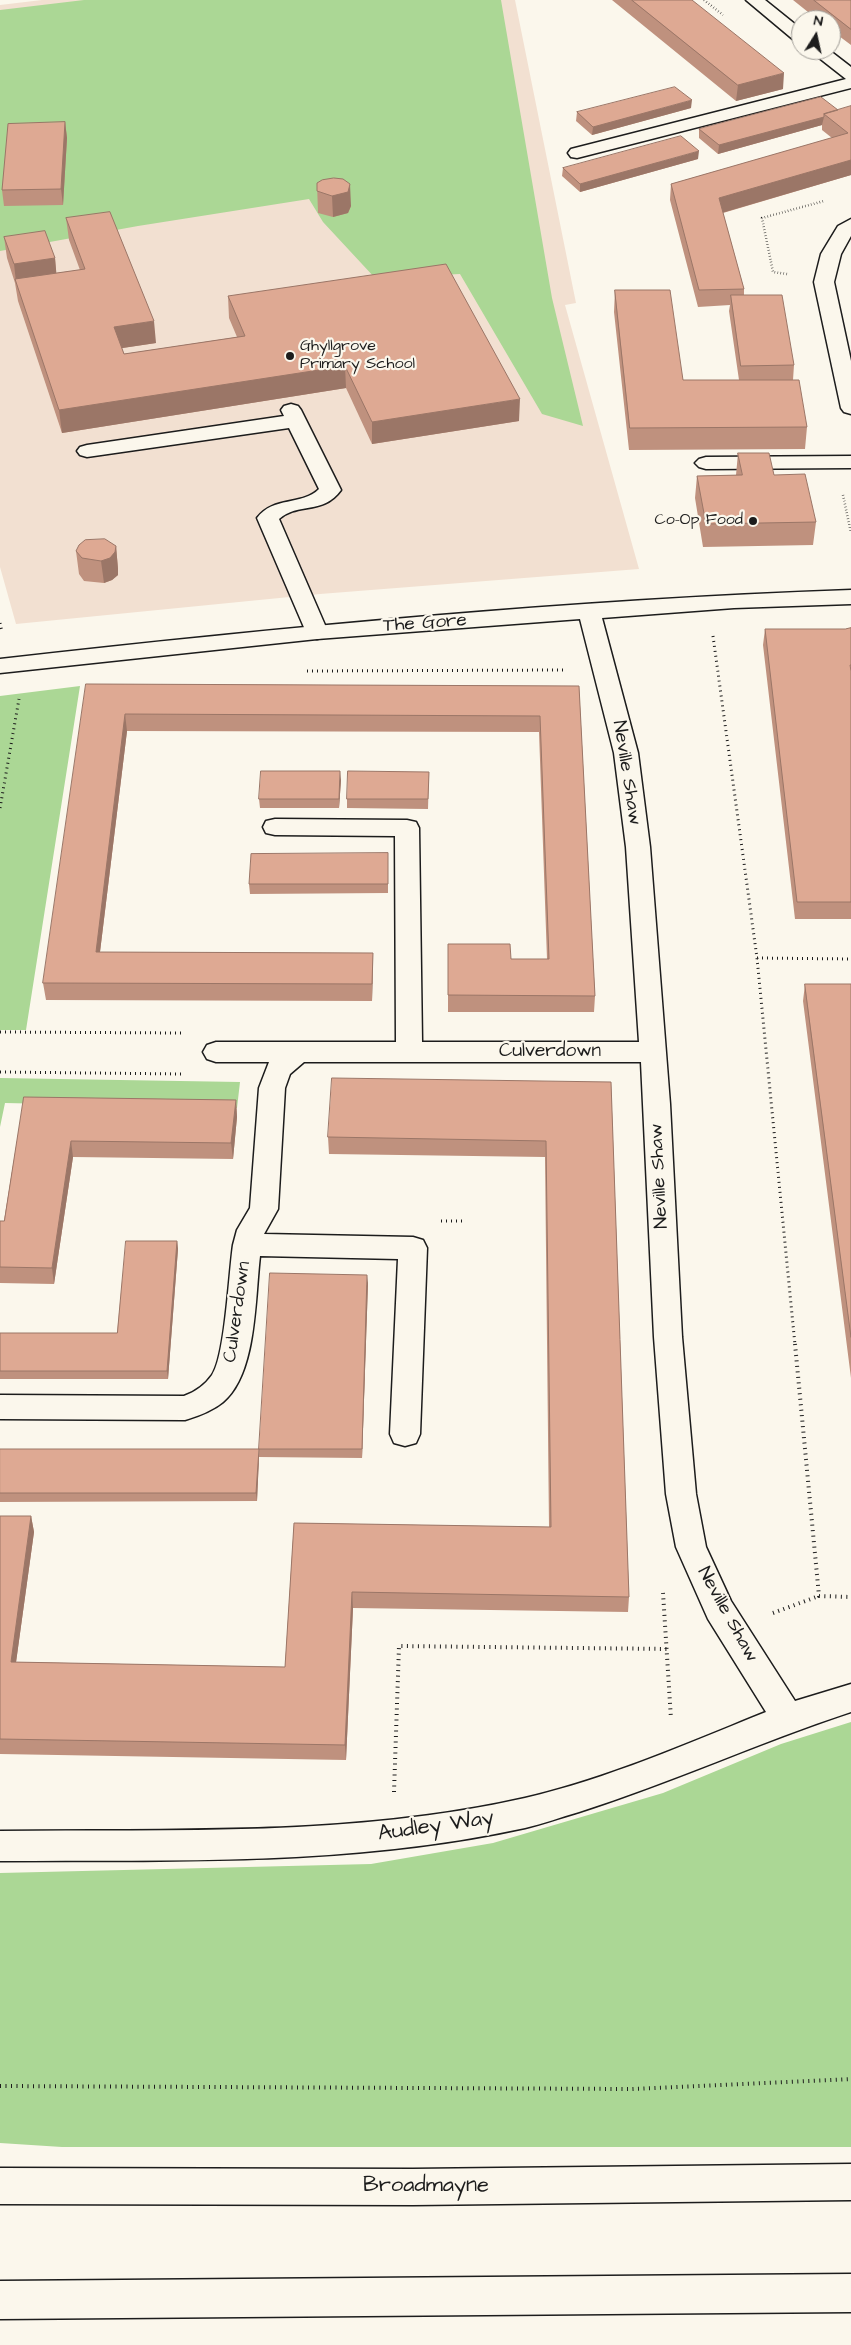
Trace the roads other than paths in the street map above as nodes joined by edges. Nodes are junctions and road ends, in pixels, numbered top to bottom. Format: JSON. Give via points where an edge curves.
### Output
{"nodes":[{"id":1,"x":754,"y":0,"type":"edge"},
{"id":2,"x":791,"y":29,"type":"edge"},
{"id":3,"x":831,"y":60,"type":"edge"},
{"id":4,"x":851,"y":75,"type":"edge"},
{"id":5,"x":851,"y":82,"type":"edge"},
{"id":6,"x":578,"y":152,"type":"dead end"},
{"id":7,"x":851,"y":225,"type":"edge"},
{"id":8,"x":843,"y":332,"type":"edge"},
{"id":9,"x":851,"y":408,"type":"edge"},
{"id":10,"x":87,"y":451,"type":"dead end"},
{"id":11,"x":851,"y":462,"type":"edge"},
{"id":12,"x":706,"y":463,"type":"dead end"},
{"id":13,"x":851,"y":597,"type":"edge"},
{"id":14,"x":590,"y":612,"type":"junction"},
{"id":15,"x":317,"y":632,"type":"junction"},
{"id":16,"x":0,"y":666,"type":"edge"},
{"id":17,"x":275,"y":827,"type":"dead end"},
{"id":18,"x":409,"y":1051,"type":"junction"},
{"id":19,"x":216,"y":1052,"type":"dead end"},
{"id":20,"x":298,"y":1052,"type":"junction"},
{"id":21,"x":651,"y":1052,"type":"junction"},
{"id":22,"x":246,"y":1245,"type":"junction"},
{"id":23,"x":0,"y":1407,"type":"edge"},
{"id":24,"x":405,"y":1434,"type":"dead end"},
{"id":25,"x":851,"y":1698,"type":"edge"},
{"id":26,"x":788,"y":1718,"type":"junction"},
{"id":27,"x":0,"y":1846,"type":"edge"},
{"id":28,"x":851,"y":2182,"type":"edge"},
{"id":29,"x":0,"y":2186,"type":"edge"},
{"id":30,"x":851,"y":2292,"type":"edge"},
{"id":31,"x":0,"y":2300,"type":"edge"}],
"edges":[{"from":1,"to":2,"type":"street"},
{"from":3,"to":4,"type":"street"},
{"from":5,"to":6,"type":"street"},
{"from":7,"to":8,"type":"street","via":[[831,254],[824,282]]},
{"from":8,"to":9,"type":"street"},
{"from":10,"to":15,"type":"street","via":[[293,416],[330,490],[322,499],[280,508],[268,518]]},
{"from":11,"to":12,"type":"street"},
{"from":13,"to":14,"type":"street","name":"The Gore","via":[[734,601]]},
{"from":14,"to":15,"type":"street","name":"The Gore"},
{"from":14,"to":21,"type":"street","name":"Neville Shaw","via":[[630,779],[638,847]]},
{"from":15,"to":16,"type":"street","name":"The Gore"},
{"from":17,"to":18,"type":"street","via":[[407,828]]},
{"from":18,"to":20,"type":"street","name":"Culverdown"},
{"from":18,"to":21,"type":"street","name":"Culverdown"},
{"from":19,"to":20,"type":"street","name":"Culverdown"},
{"from":20,"to":22,"type":"street","name":"Culverdown","via":[[278,1069],[272,1088],[264,1209]]},
{"from":21,"to":26,"type":"street","name":"Neville Shaw","via":[[657,1104],[668,1337],[681,1494],[691,1547],[719,1609]]},
{"from":22,"to":23,"type":"street","name":"Culverdown","via":[[234,1362],[218,1391],[202,1403],[185,1408]]},
{"from":22,"to":24,"type":"street","via":[[413,1248]]},
{"from":25,"to":26,"type":"street","name":"Audley Way"},
{"from":26,"to":27,"type":"street","name":"Audley Way","via":[[627,1782],[526,1813],[421,1831],[342,1840],[252,1844]]},
{"from":28,"to":29,"type":"street","name":"Broadmayne","via":[[394,2187]]},
{"from":30,"to":31,"type":"street"}]}
